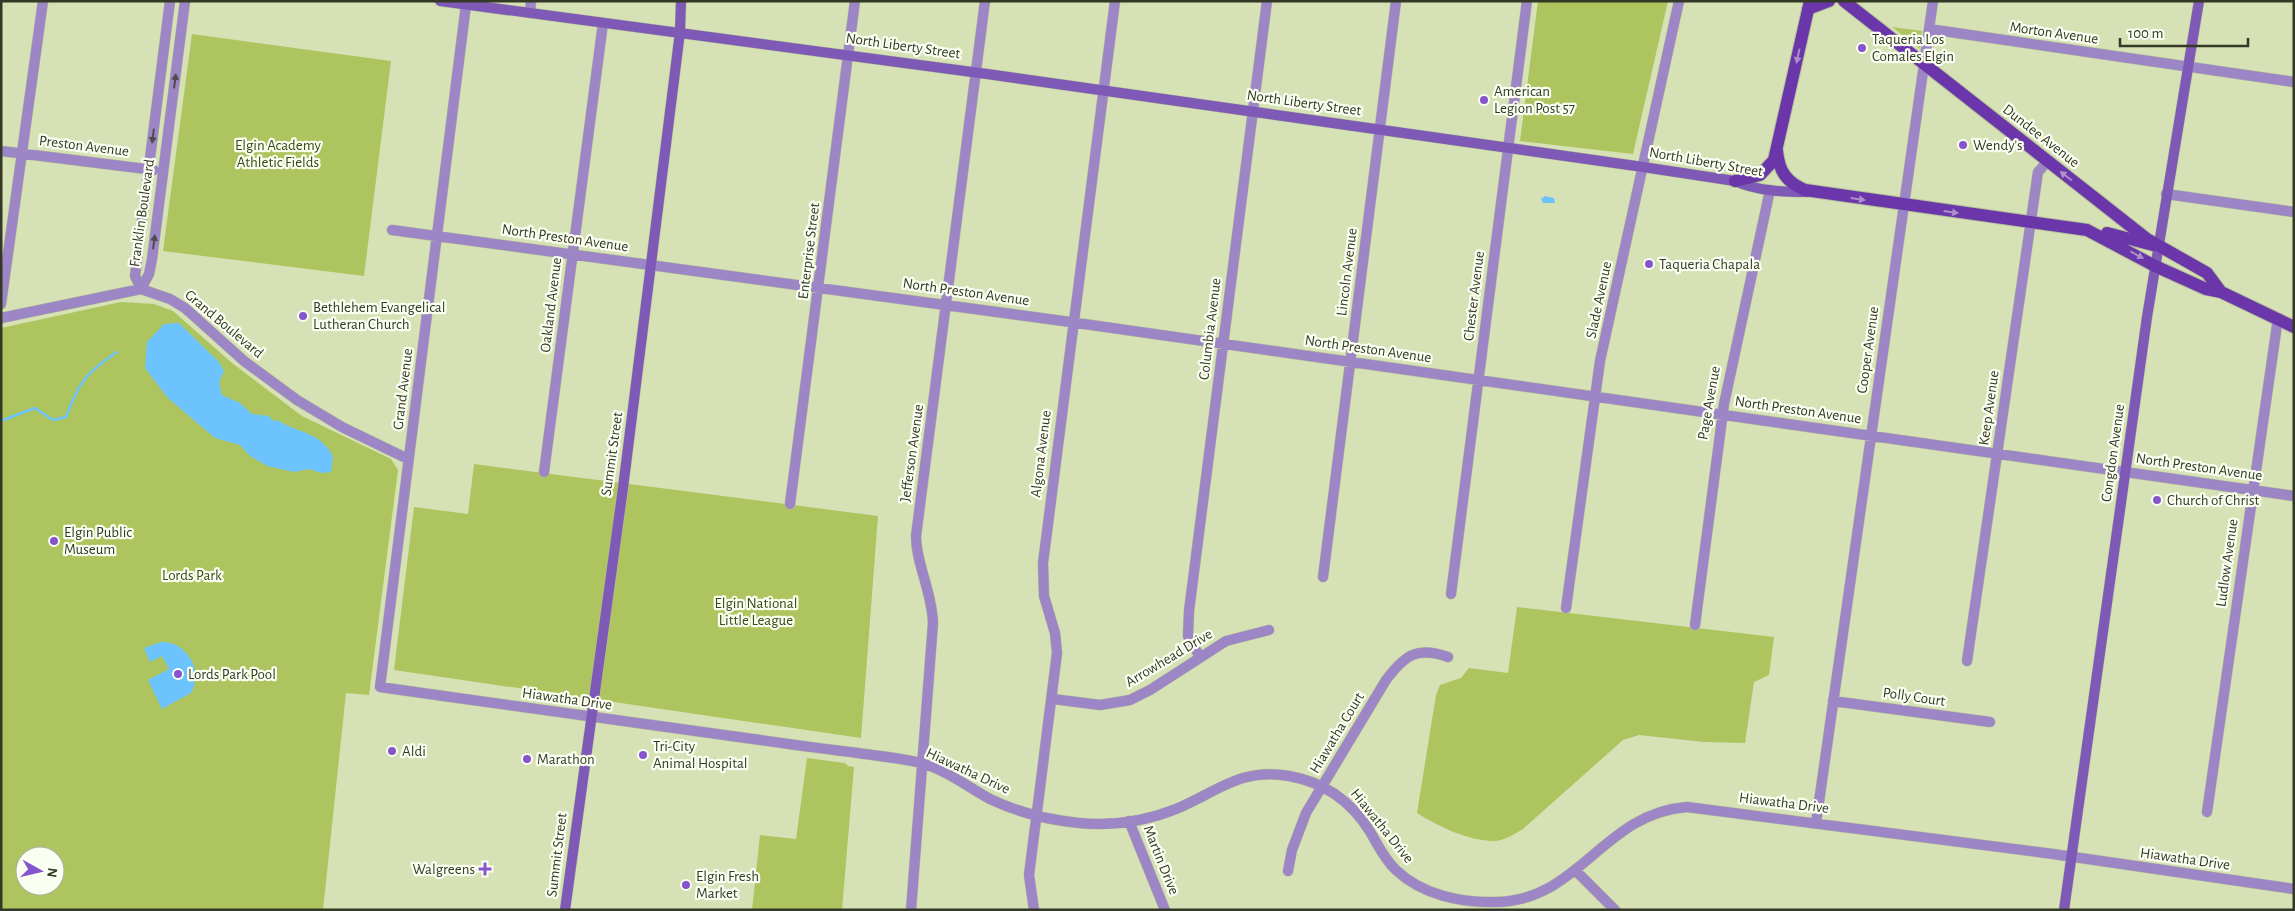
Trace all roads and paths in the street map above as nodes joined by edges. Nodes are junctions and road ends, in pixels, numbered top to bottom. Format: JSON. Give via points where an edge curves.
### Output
{"nodes":[{"id":1,"x":43,"y":1,"type":"edge"},
{"id":2,"x":170,"y":1,"type":"edge"},
{"id":3,"x":185,"y":1,"type":"edge"},
{"id":4,"x":440,"y":1,"type":"edge"},
{"id":5,"x":531,"y":1,"type":"edge"},
{"id":6,"x":681,"y":1,"type":"edge"},
{"id":7,"x":855,"y":1,"type":"edge"},
{"id":8,"x":984,"y":1,"type":"edge"},
{"id":9,"x":1115,"y":1,"type":"edge"},
{"id":10,"x":1267,"y":1,"type":"edge"},
{"id":11,"x":1396,"y":1,"type":"edge"},
{"id":12,"x":1527,"y":1,"type":"edge"},
{"id":13,"x":1679,"y":1,"type":"edge"},
{"id":14,"x":1828,"y":1,"type":"edge"},
{"id":15,"x":1844,"y":1,"type":"edge"},
{"id":16,"x":1933,"y":1,"type":"edge"},
{"id":17,"x":2199,"y":1,"type":"edge"},
{"id":18,"x":466,"y":5,"type":"junction"},
{"id":19,"x":1809,"y":5,"type":"edge"},
{"id":20,"x":530,"y":13,"type":"junction"},
{"id":21,"x":603,"y":23,"type":"junction"},
{"id":22,"x":1929,"y":29,"type":"junction"},
{"id":23,"x":680,"y":32,"type":"junction"},
{"id":24,"x":848,"y":55,"type":"junction"},
{"id":25,"x":1925,"y":66,"type":"junction"},
{"id":26,"x":2188,"y":67,"type":"junction"},
{"id":27,"x":976,"y":72,"type":"junction"},
{"id":28,"x":2294,"y":82,"type":"edge"},
{"id":29,"x":1103,"y":90,"type":"junction"},
{"id":30,"x":1252,"y":112,"type":"junction"},
{"id":31,"x":1380,"y":129,"type":"junction"},
{"id":32,"x":1508,"y":148,"type":"junction"},
{"id":33,"x":1,"y":150,"type":"edge"},
{"id":34,"x":1777,"y":151,"type":"junction"},
{"id":35,"x":22,"y":153,"type":"junction"},
{"id":36,"x":2047,"y":162,"type":"junction"},
{"id":37,"x":1643,"y":167,"type":"junction"},
{"id":38,"x":148,"y":169,"type":"junction"},
{"id":39,"x":163,"y":171,"type":"junction"},
{"id":40,"x":1735,"y":181,"type":"junction"},
{"id":41,"x":1770,"y":190,"type":"junction"},
{"id":42,"x":1814,"y":192,"type":"junction"},
{"id":43,"x":2166,"y":194,"type":"junction"},
{"id":44,"x":1903,"y":205,"type":"junction"},
{"id":45,"x":2294,"y":212,"type":"edge"},
{"id":46,"x":2031,"y":223,"type":"junction"},
{"id":47,"x":392,"y":230,"type":"dead end"},
{"id":48,"x":2087,"y":230,"type":"junction"},
{"id":49,"x":437,"y":236,"type":"junction"},
{"id":50,"x":2158,"y":245,"type":"junction"},
{"id":51,"x":573,"y":254,"type":"junction"},
{"id":52,"x":652,"y":265,"type":"junction"},
{"id":53,"x":2155,"y":266,"type":"junction"},
{"id":54,"x":819,"y":287,"type":"junction"},
{"id":55,"x":2217,"y":287,"type":"junction"},
{"id":56,"x":141,"y":289,"type":"junction"},
{"id":57,"x":1,"y":304,"type":"edge"},
{"id":58,"x":947,"y":305,"type":"junction"},
{"id":59,"x":1,"y":318,"type":"edge"},
{"id":60,"x":2278,"y":318,"type":"junction"},
{"id":61,"x":1074,"y":322,"type":"junction"},
{"id":62,"x":2294,"y":327,"type":"edge"},
{"id":63,"x":1224,"y":344,"type":"junction"},
{"id":64,"x":1351,"y":361,"type":"junction"},
{"id":65,"x":1479,"y":380,"type":"junction"},
{"id":66,"x":1595,"y":397,"type":"junction"},
{"id":67,"x":1722,"y":414,"type":"junction"},
{"id":68,"x":1872,"y":436,"type":"junction"},
{"id":69,"x":1997,"y":454,"type":"junction"},
{"id":70,"x":408,"y":459,"type":"junction"},
{"id":71,"x":544,"y":472,"type":"dead end"},
{"id":72,"x":2125,"y":472,"type":"junction"},
{"id":73,"x":2252,"y":490,"type":"junction"},
{"id":74,"x":2294,"y":496,"type":"edge"},
{"id":75,"x":790,"y":504,"type":"dead end"},
{"id":76,"x":1323,"y":576,"type":"dead end"},
{"id":77,"x":1451,"y":594,"type":"dead end"},
{"id":78,"x":1566,"y":608,"type":"dead end"},
{"id":79,"x":1695,"y":625,"type":"dead end"},
{"id":80,"x":1270,"y":630,"type":"dead end"},
{"id":81,"x":1448,"y":657,"type":"dead end"},
{"id":82,"x":1200,"y":658,"type":"junction"},
{"id":83,"x":1966,"y":661,"type":"dead end"},
{"id":84,"x":380,"y":687,"type":"joint"},
{"id":85,"x":1053,"y":699,"type":"junction"},
{"id":86,"x":1834,"y":701,"type":"junction"},
{"id":87,"x":591,"y":718,"type":"junction"},
{"id":88,"x":1990,"y":722,"type":"dead end"},
{"id":89,"x":922,"y":764,"type":"junction"},
{"id":90,"x":1323,"y":786,"type":"junction"},
{"id":91,"x":2207,"y":812,"type":"dead end"},
{"id":92,"x":1038,"y":815,"type":"junction"},
{"id":93,"x":1129,"y":821,"type":"junction"},
{"id":94,"x":1816,"y":822,"type":"junction"},
{"id":95,"x":2071,"y":857,"type":"junction"},
{"id":96,"x":1575,"y":870,"type":"junction"},
{"id":97,"x":1288,"y":871,"type":"dead end"},
{"id":98,"x":2294,"y":889,"type":"edge"},
{"id":99,"x":565,"y":910,"type":"edge"},
{"id":100,"x":911,"y":910,"type":"edge"},
{"id":101,"x":1034,"y":910,"type":"edge"},
{"id":102,"x":1165,"y":910,"type":"edge"},
{"id":103,"x":1615,"y":910,"type":"edge"},
{"id":104,"x":2064,"y":910,"type":"edge"}],
"edges":[{"from":1,"to":35,"type":"street"},
{"from":2,"to":38,"type":"street","name":"Franklin Boulevard","one_way":true},
{"from":39,"to":3,"type":"street","name":"Franklin Boulevard","one_way":true},
{"from":4,"to":18,"type":"main road","name":"North Liberty Street"},
{"from":5,"to":20,"type":"street"},
{"from":6,"to":23,"type":"main road","name":"Summit Street"},
{"from":7,"to":24,"type":"street","name":"Enterprise Street"},
{"from":8,"to":27,"type":"street","name":"Jefferson Avenue"},
{"from":9,"to":29,"type":"street","name":"Algona Avenue"},
{"from":10,"to":30,"type":"street","name":"Columbia Avenue"},
{"from":11,"to":31,"type":"street","name":"Lincoln Avenue"},
{"from":12,"to":32,"type":"street","name":"Chester Avenue"},
{"from":13,"to":37,"type":"street","name":"Slade Avenue"},
{"from":14,"to":19,"type":"main road"},
{"from":15,"to":25,"type":"main road","name":"Dundee Avenue"},
{"from":16,"to":22,"type":"street","name":"Cooper Avenue"},
{"from":17,"to":26,"type":"main road","name":"Congdon Avenue"},
{"from":18,"to":20,"type":"main road","name":"North Liberty Street"},
{"from":18,"to":49,"type":"street","name":"Grand Avenue"},
{"from":19,"to":34,"type":"main road","one_way":true},
{"from":20,"to":21,"type":"main road","name":"North Liberty Street"},
{"from":21,"to":23,"type":"main road","name":"North Liberty Street"},
{"from":21,"to":51,"type":"street","name":"Oakland Avenue"},
{"from":22,"to":25,"type":"street","name":"Cooper Avenue"},
{"from":22,"to":26,"type":"street","name":"Morton Avenue"},
{"from":23,"to":24,"type":"main road","name":"North Liberty Street"},
{"from":23,"to":52,"type":"main road","name":"Summit Street"},
{"from":24,"to":27,"type":"main road","name":"North Liberty Street"},
{"from":24,"to":54,"type":"street","name":"Enterprise Street"},
{"from":25,"to":36,"type":"main road","name":"Dundee Avenue"},
{"from":25,"to":44,"type":"street","name":"Cooper Avenue"},
{"from":26,"to":28,"type":"street","name":"Morton Avenue"},
{"from":26,"to":43,"type":"main road","name":"Congdon Avenue"},
{"from":27,"to":29,"type":"main road","name":"North Liberty Street"},
{"from":27,"to":58,"type":"street","name":"Jefferson Avenue"},
{"from":29,"to":30,"type":"main road","name":"North Liberty Street"},
{"from":29,"to":61,"type":"street","name":"Algona Avenue"},
{"from":30,"to":31,"type":"main road","name":"North Liberty Street"},
{"from":30,"to":63,"type":"street","name":"Columbia Avenue"},
{"from":31,"to":32,"type":"main road","name":"North Liberty Street"},
{"from":31,"to":64,"type":"street","name":"Lincoln Avenue"},
{"from":32,"to":37,"type":"main road","name":"North Liberty Street"},
{"from":32,"to":65,"type":"street","name":"Chester Avenue"},
{"from":33,"to":35,"type":"street","name":"Preston Avenue"},
{"from":34,"to":40,"type":"main road","via":[[1773,164],[1763,174]]},
{"from":34,"to":42,"type":"main road","via":[[1788,181]]},
{"from":35,"to":38,"type":"street","name":"Preston Avenue"},
{"from":35,"to":57,"type":"street"},
{"from":36,"to":46,"type":"street","name":"Keep Avenue","via":[[2038,172]]},
{"from":50,"to":36,"type":"main road","name":"Dundee Avenue","one_way":true},
{"from":37,"to":40,"type":"main road","name":"North Liberty Street"},
{"from":37,"to":66,"type":"street","name":"Slade Avenue"},
{"from":38,"to":39,"type":"street","name":"Preston Avenue"},
{"from":38,"to":56,"type":"street","name":"Franklin Boulevard","via":[[136,276]]},
{"from":56,"to":39,"type":"street","name":"Franklin Boulevard","one_way":true,"via":[[152,259]]},
{"from":40,"to":41,"type":"main road","name":"North Liberty Street"},
{"from":41,"to":42,"type":"main road","name":"North Liberty Street"},
{"from":41,"to":67,"type":"street","name":"Page Avenue"},
{"from":42,"to":44,"type":"main road","name":"North Liberty Street","one_way":true},
{"from":43,"to":45,"type":"street"},
{"from":43,"to":50,"type":"main road","name":"Congdon Avenue"},
{"from":44,"to":46,"type":"main road","name":"North Liberty Street","one_way":true},
{"from":44,"to":68,"type":"street","name":"Cooper Avenue"},
{"from":46,"to":48,"type":"main road","name":"North Liberty Street"},
{"from":46,"to":69,"type":"street","name":"Keep Avenue"},
{"from":47,"to":49,"type":"street"},
{"from":48,"to":50,"type":"main road"},
{"from":48,"to":53,"type":"main road","name":"North Liberty Street","one_way":true},
{"from":49,"to":51,"type":"street","name":"North Preston Avenue"},
{"from":49,"to":70,"type":"street","name":"Grand Avenue"},
{"from":50,"to":53,"type":"main road","name":"Congdon Avenue"},
{"from":50,"to":55,"type":"main road","name":"Dundee Avenue","via":[[2207,273]]},
{"from":51,"to":52,"type":"street","name":"North Preston Avenue"},
{"from":51,"to":71,"type":"street","name":"Oakland Avenue"},
{"from":52,"to":54,"type":"street","name":"North Preston Avenue"},
{"from":52,"to":87,"type":"main road","name":"Summit Street"},
{"from":53,"to":55,"type":"main road","name":"Dundee Avenue","via":[[2206,289]]},
{"from":53,"to":72,"type":"main road","name":"Congdon Avenue"},
{"from":54,"to":58,"type":"street","name":"North Preston Avenue"},
{"from":54,"to":75,"type":"street","name":"Enterprise Street"},
{"from":55,"to":60,"type":"main road","name":"Dundee Avenue"},
{"from":56,"to":59,"type":"street"},
{"from":56,"to":70,"type":"street","name":"Grand Boulevard","via":[[185,308],[244,361],[297,400],[342,427]]},
{"from":58,"to":61,"type":"street","name":"North Preston Avenue"},
{"from":58,"to":89,"type":"street","name":"Jefferson Avenue","via":[[916,536],[932,615]]},
{"from":60,"to":62,"type":"main road","name":"Dundee Avenue"},
{"from":60,"to":73,"type":"street","name":"Ludlow Avenue"},
{"from":61,"to":63,"type":"street","name":"North Preston Avenue"},
{"from":61,"to":85,"type":"street","name":"Algona Avenue","via":[[1043,570],[1044,596],[1057,648]]},
{"from":63,"to":64,"type":"street","name":"North Preston Avenue"},
{"from":63,"to":82,"type":"street","name":"Columbia Avenue","via":[[1189,614],[1188,636]]},
{"from":64,"to":65,"type":"street","name":"North Preston Avenue"},
{"from":64,"to":76,"type":"street","name":"Lincoln Avenue"},
{"from":65,"to":66,"type":"street","name":"North Preston Avenue"},
{"from":65,"to":77,"type":"street","name":"Chester Avenue"},
{"from":66,"to":67,"type":"street","name":"North Preston Avenue"},
{"from":66,"to":78,"type":"street","name":"Slade Avenue"},
{"from":67,"to":68,"type":"street","name":"North Preston Avenue"},
{"from":67,"to":79,"type":"street","name":"Page Avenue"},
{"from":68,"to":69,"type":"street","name":"North Preston Avenue"},
{"from":68,"to":86,"type":"street","name":"Cooper Avenue"},
{"from":69,"to":72,"type":"street","name":"North Preston Avenue"},
{"from":69,"to":83,"type":"street","name":"Keep Avenue"},
{"from":70,"to":84,"type":"street","name":"Grand Avenue"},
{"from":72,"to":73,"type":"street","name":"North Preston Avenue"},
{"from":72,"to":95,"type":"main road","name":"Congdon Avenue"},
{"from":73,"to":74,"type":"street","name":"North Preston Avenue"},
{"from":73,"to":91,"type":"street","name":"Ludlow Avenue"},
{"from":80,"to":82,"type":"street","name":"Arrowhead Drive","via":[[1226,641]]},
{"from":81,"to":90,"type":"street","name":"Hiawatha Court","via":[[1425,651],[1398,666],[1383,684]]},
{"from":82,"to":85,"type":"street","name":"Arrowhead Drive","via":[[1150,690],[1125,701],[1094,705]]},
{"from":84,"to":87,"type":"street","name":"Hiawatha Drive"},
{"from":85,"to":92,"type":"street","name":"Algona Avenue"},
{"from":86,"to":88,"type":"street","name":"Polly Court"},
{"from":86,"to":94,"type":"street","name":"Cooper Avenue"},
{"from":87,"to":89,"type":"street","name":"Hiawatha Drive"},
{"from":87,"to":99,"type":"main road","name":"Summit Street"},
{"from":89,"to":92,"type":"street","name":"Hiawatha Drive","via":[[993,800]]},
{"from":89,"to":100,"type":"street","name":"Jefferson Avenue"},
{"from":90,"to":93,"type":"street","name":"Hiawatha Drive","via":[[1285,775],[1252,775],[1228,782],[1169,812]]},
{"from":90,"to":96,"type":"street","name":"Hiawatha Drive","via":[[1355,812],[1395,869],[1416,885],[1433,892],[1485,902],[1515,901],[1540,894]]},
{"from":90,"to":97,"type":"street","name":"Hiawatha Court","via":[[1299,829]]},
{"from":92,"to":93,"type":"street","name":"Hiawatha Drive","via":[[1083,824]]},
{"from":92,"to":101,"type":"street","name":"Algona Avenue","via":[[1029,875]]},
{"from":93,"to":102,"type":"street","name":"Martin Drive"},
{"from":94,"to":95,"type":"street","name":"Hiawatha Drive"},
{"from":94,"to":96,"type":"street","name":"Hiawatha Drive","via":[[1696,808],[1666,810],[1628,826]]},
{"from":95,"to":98,"type":"street","name":"Hiawatha Drive"},
{"from":95,"to":104,"type":"main road","name":"Congdon Avenue"},
{"from":96,"to":103,"type":"street"}]}
